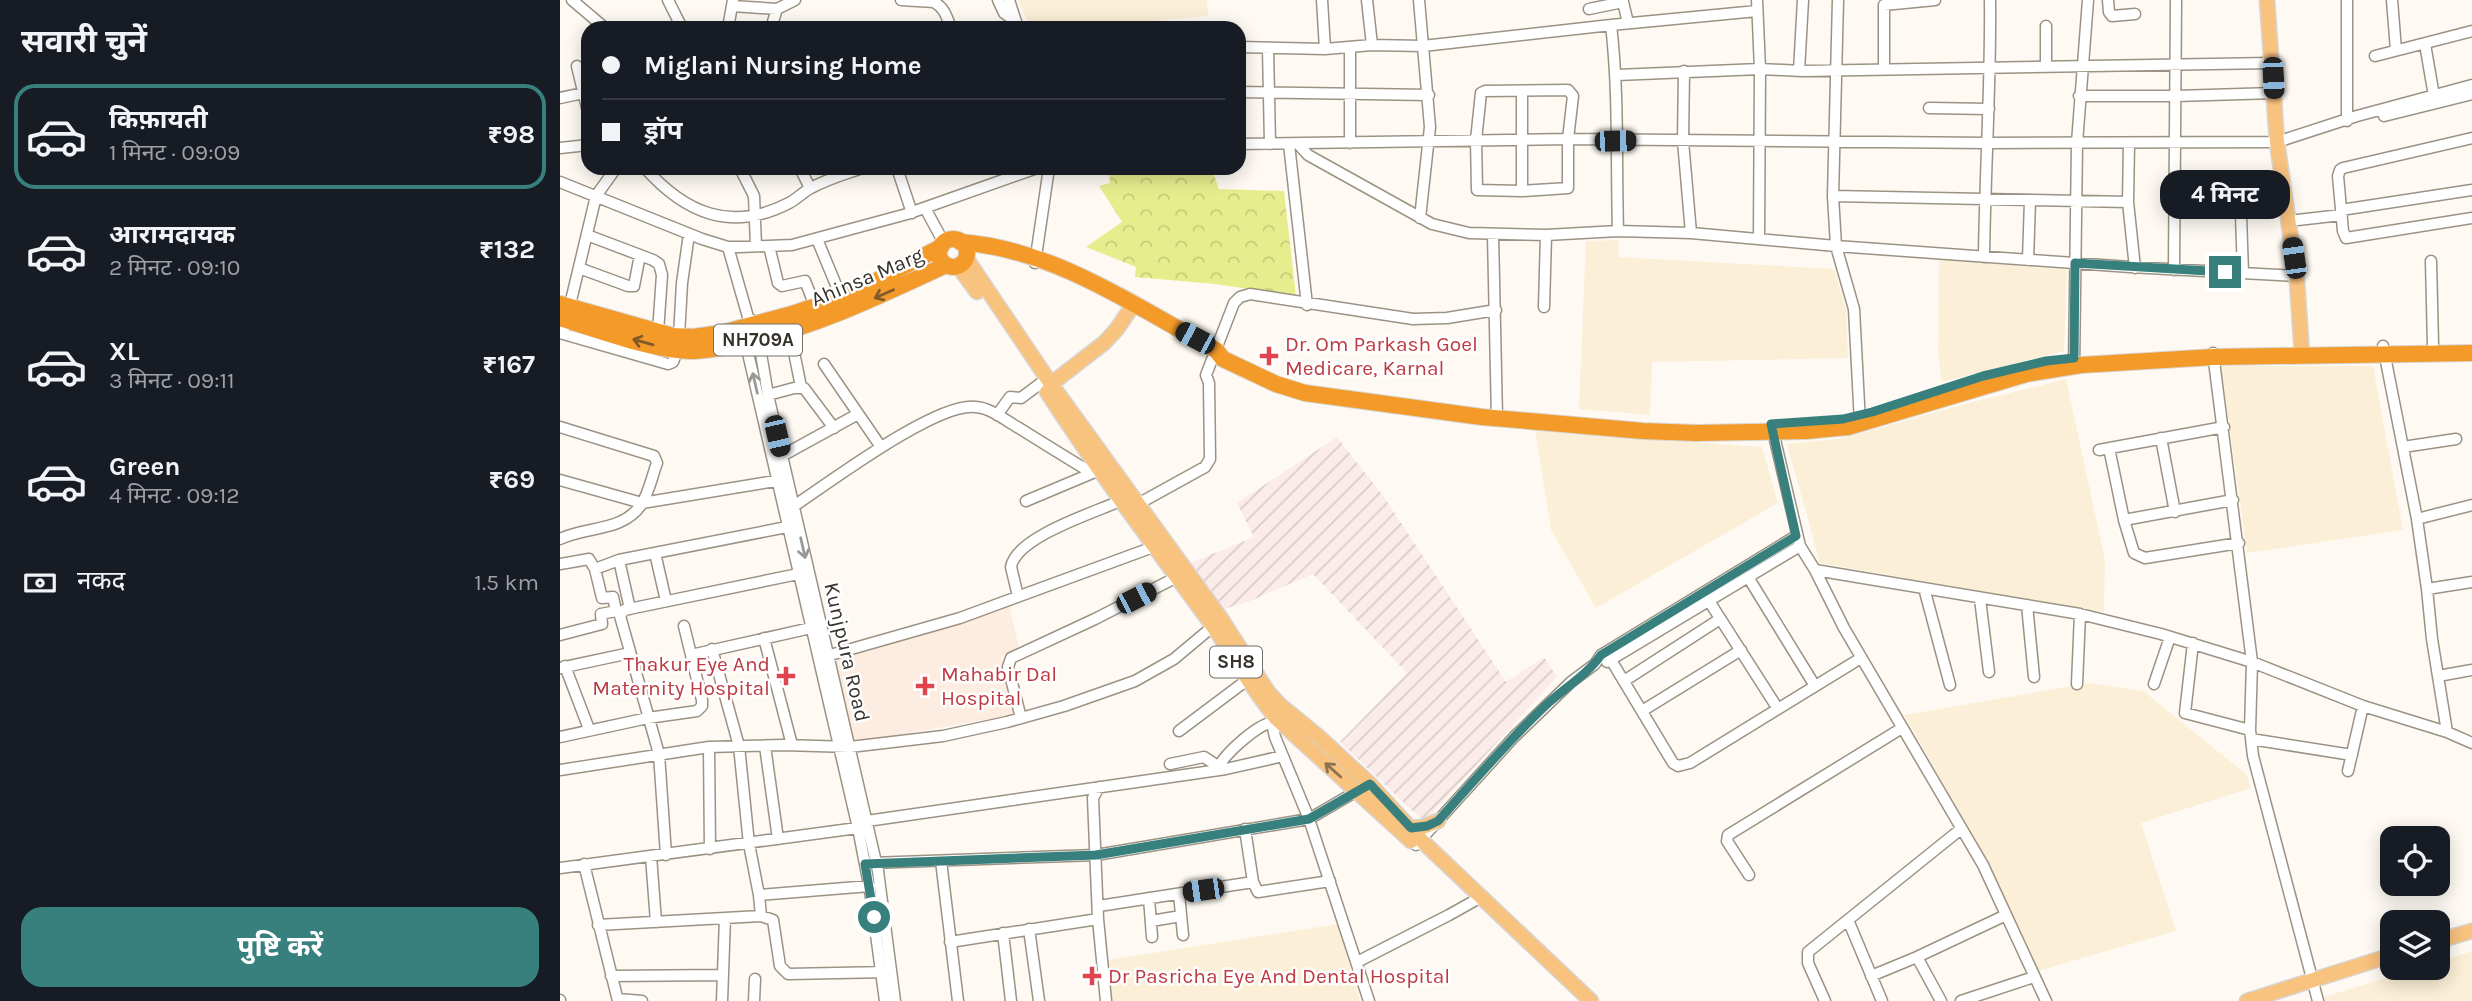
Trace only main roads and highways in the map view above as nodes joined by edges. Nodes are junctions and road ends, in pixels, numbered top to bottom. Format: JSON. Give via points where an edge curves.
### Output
{"nodes":[{"id":1,"x":2267,"y":0,"type":"edge"},
{"id":2,"x":955,"y":253,"type":"junction"},
{"id":3,"x":1133,"y":305,"type":"junction"},
{"id":4,"x":563,"y":319,"type":"edge"},
{"id":5,"x":750,"y":330,"type":"junction"},
{"id":6,"x":678,"y":343,"type":"junction"},
{"id":7,"x":2472,"y":344,"type":"edge"},
{"id":8,"x":2384,"y":350,"type":"junction"},
{"id":9,"x":2302,"y":352,"type":"junction"},
{"id":10,"x":2472,"y":353,"type":"edge"},
{"id":11,"x":1046,"y":383,"type":"junction"},
{"id":12,"x":1101,"y":470,"type":"junction"},
{"id":13,"x":1194,"y":592,"type":"junction"},
{"id":14,"x":1237,"y":654,"type":"junction"},
{"id":15,"x":1363,"y":788,"type":"junction"},
{"id":16,"x":1438,"y":821,"type":"road end"},
{"id":17,"x":1411,"y":828,"type":"junction"},
{"id":18,"x":1419,"y":843,"type":"junction"},
{"id":19,"x":2472,"y":931,"type":"edge"},
{"id":20,"x":2450,"y":938,"type":"edge"},
{"id":21,"x":2380,"y":959,"type":"edge"},
{"id":22,"x":1542,"y":960,"type":"junction"},
{"id":23,"x":1580,"y":1001,"type":"edge"},
{"id":24,"x":1591,"y":1001,"type":"edge"},
{"id":25,"x":2248,"y":1001,"type":"edge"}],
"edges":[{"from":1,"to":9,"type":"main road","via":[[2277,142],[2297,276]]},
{"from":2,"to":3,"type":"highway","via":[[987,244],[1101,285]]},
{"from":2,"to":5,"type":"highway","name":"Ahinsa Marg","number":"NH709A","via":[[908,265],[841,297]]},
{"from":2,"to":5,"type":"highway","name":"Ahinsa Marg","number":"NH709A","one_way":true,"via":[[840,313],[790,332]]},
{"from":2,"to":11,"type":"main road","number":"SH8"},
{"from":3,"to":9,"type":"highway","via":[[1216,350],[1227,350],[1310,385],[1497,414],[1646,424],[1772,428],[1860,419],[1983,376],[2046,361]]},
{"from":3,"to":11,"type":"main road","via":[[1104,343]]},
{"from":4,"to":6,"type":"highway","name":"Ahinsa Marg","number":"NH709A","via":[[658,332]]},
{"from":4,"to":6,"type":"highway","name":"Ahinsa Marg","number":"NH709A","via":[[658,346]]},
{"from":5,"to":6,"type":"highway","name":"Ahinsa Marg","number":"NH709A"},
{"from":7,"to":8,"type":"highway"},
{"from":8,"to":9,"type":"highway"},
{"from":8,"to":10,"type":"highway"},
{"from":11,"to":12,"type":"main road","number":"SH8"},
{"from":12,"to":13,"type":"main road","number":"SH8","via":[[1177,578]]},
{"from":12,"to":13,"type":"main road","number":"SH8","via":[[1138,504]]},
{"from":13,"to":14,"type":"main road","number":"SH8"},
{"from":14,"to":15,"type":"main road","number":"SH8","via":[[1280,705],[1318,736]]},
{"from":15,"to":14,"type":"main road","number":"SH8","one_way":true,"via":[[1276,720],[1247,680]]},
{"from":15,"to":17,"type":"main road","number":"SH8"},
{"from":15,"to":18,"type":"main road","number":"SH8"},
{"from":16,"to":17,"type":"main road"},
{"from":17,"to":18,"type":"main road","number":"SH8"},
{"from":18,"to":22,"type":"main road","number":"SH8"},
{"from":19,"to":20,"type":"main road"},
{"from":21,"to":25,"type":"main road"},
{"from":22,"to":23,"type":"main road","number":"SH8"},
{"from":22,"to":24,"type":"main road","number":"SH8"}]}
